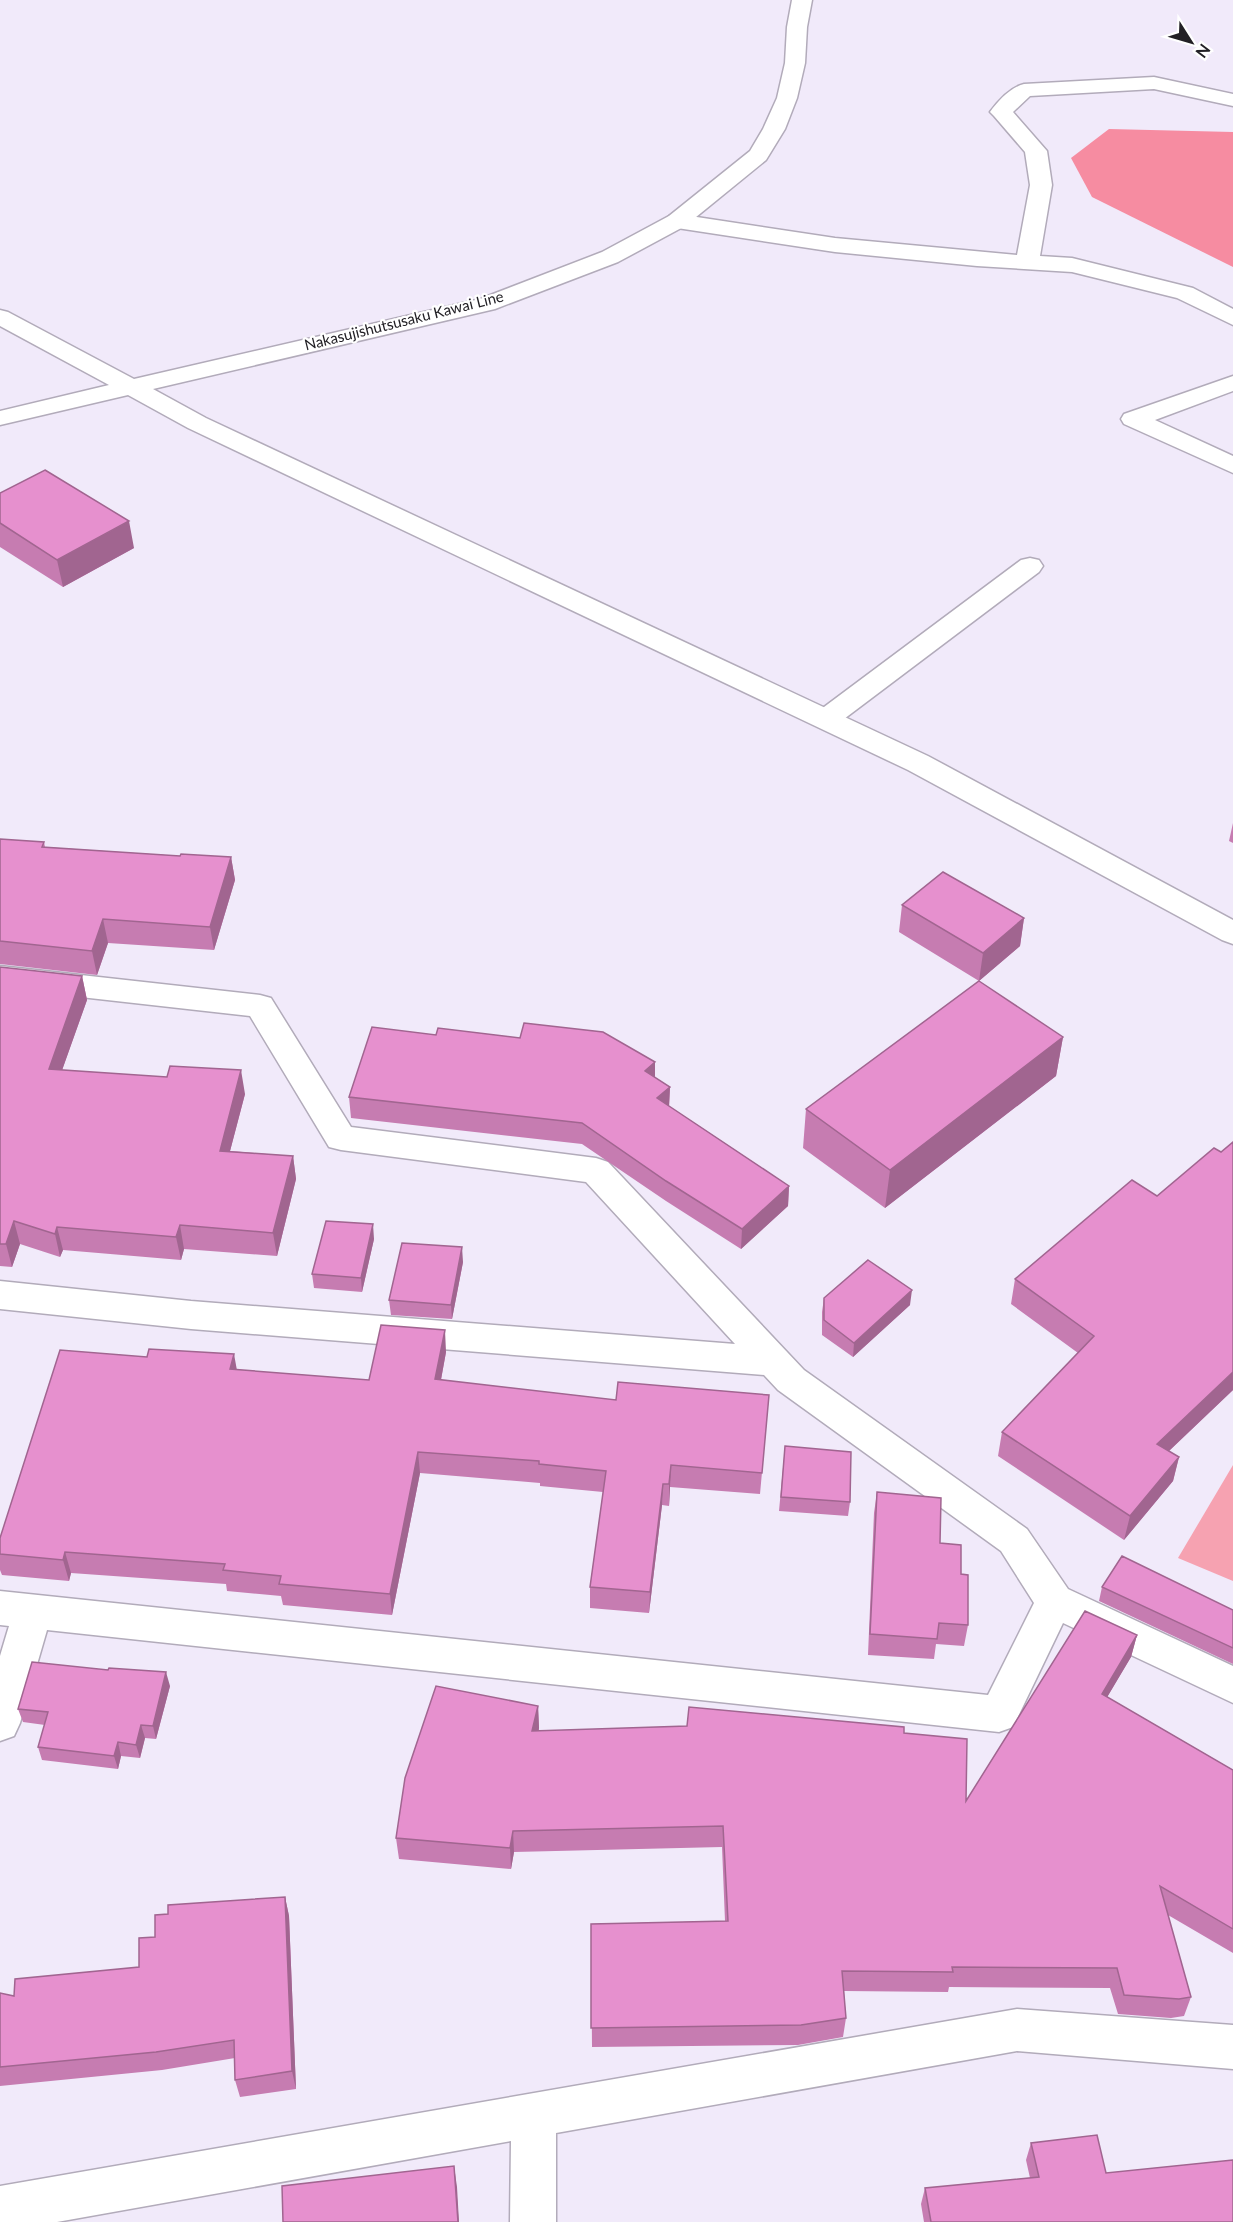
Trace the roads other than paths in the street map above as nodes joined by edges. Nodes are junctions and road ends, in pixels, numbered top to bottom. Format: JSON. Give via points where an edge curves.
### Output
{"nodes":[{"id":1,"x":802,"y":0,"type":"edge"},
{"id":2,"x":1233,"y":100,"type":"edge"},
{"id":3,"x":677,"y":221,"type":"junction"},
{"id":4,"x":1027,"y":263,"type":"junction"},
{"id":5,"x":0,"y":317,"type":"edge"},
{"id":6,"x":1233,"y":318,"type":"edge"},
{"id":7,"x":1233,"y":383,"type":"edge"},
{"id":8,"x":131,"y":388,"type":"junction"},
{"id":9,"x":0,"y":418,"type":"edge"},
{"id":10,"x":1233,"y":465,"type":"edge"},
{"id":11,"x":1030,"y":566,"type":"dead end"},
{"id":12,"x":826,"y":719,"type":"junction"},
{"id":13,"x":1233,"y":933,"type":"edge"},
{"id":14,"x":0,"y":977,"type":"edge"},
{"id":15,"x":0,"y":1295,"type":"edge"},
{"id":16,"x":773,"y":1361,"type":"junction"},
{"id":17,"x":1054,"y":1601,"type":"junction"},
{"id":18,"x":17,"y":1610,"type":"edge"},
{"id":19,"x":1233,"y":1685,"type":"edge"},
{"id":20,"x":0,"y":1723,"type":"edge"},
{"id":21,"x":1233,"y":2047,"type":"edge"},
{"id":22,"x":534,"y":2115,"type":"junction"},
{"id":23,"x":0,"y":2209,"type":"edge"},
{"id":24,"x":533,"y":2222,"type":"edge"}],
"edges":[{"from":1,"to":3,"type":"street","name":"Nakasujishutsusaku Kawai Line","via":[[791,81],[774,129],[758,155]]},
{"from":2,"to":4,"type":"street","via":[[1154,83],[1024,90],[1001,112],[1036,152],[1041,185]]},
{"from":3,"to":4,"type":"street","via":[[835,245]]},
{"from":3,"to":8,"type":"street","name":"Nakasujishutsusaku Kawai Line","via":[[610,257],[487,304]]},
{"from":4,"to":6,"type":"street","via":[[1072,265],[1185,293]]},
{"from":5,"to":8,"type":"street"},
{"from":7,"to":10,"type":"street","via":[[1133,419]]},
{"from":8,"to":9,"type":"street","name":"Nakasujishutsusaku Kawai Line"},
{"from":8,"to":12,"type":"street","via":[[196,423]]},
{"from":11,"to":12,"type":"street"},
{"from":12,"to":13,"type":"street","via":[[918,763]]},
{"from":14,"to":16,"type":"street","via":[[260,1006],[340,1138],[596,1171]]},
{"from":15,"to":16,"type":"street","via":[[202,1316]]},
{"from":16,"to":17,"type":"street","via":[[791,1380],[1014,1540]]},
{"from":17,"to":18,"type":"street","via":[[999,1714]]},
{"from":17,"to":19,"type":"street"},
{"from":18,"to":20,"type":"street"},
{"from":21,"to":22,"type":"street","via":[[1017,2030]]},
{"from":22,"to":23,"type":"street"},
{"from":22,"to":24,"type":"street"}]}
